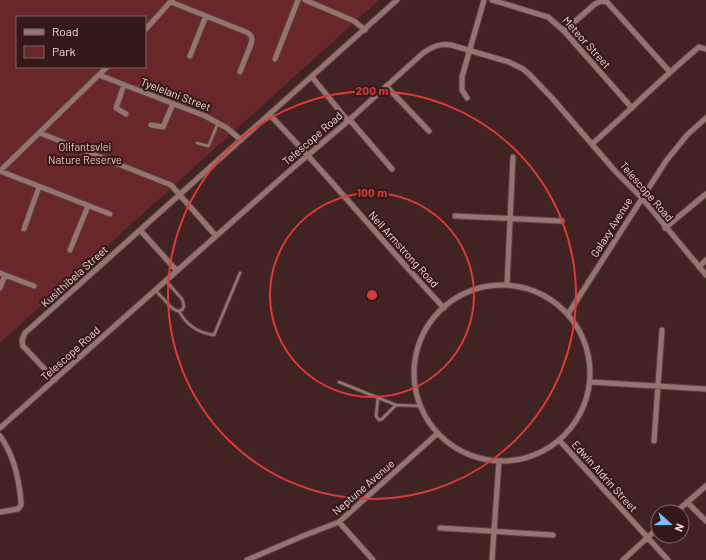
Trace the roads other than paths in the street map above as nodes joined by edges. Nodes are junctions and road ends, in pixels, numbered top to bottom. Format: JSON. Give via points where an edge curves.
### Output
{"nodes":[{"id":1,"x":298,"y":0,"type":"edge"},
{"id":2,"x":305,"y":0,"type":"edge"},
{"id":3,"x":397,"y":0,"type":"edge"},
{"id":4,"x":484,"y":0,"type":"edge"},
{"id":5,"x":492,"y":0,"type":"edge"},
{"id":6,"x":171,"y":1,"type":"edge"},
{"id":7,"x":206,"y":16,"type":"junction"},
{"id":8,"x":146,"y":29,"type":"edge"},
{"id":9,"x":365,"y":30,"type":"junction"},
{"id":10,"x":564,"y":31,"type":"junction"},
{"id":11,"x":706,"y":48,"type":"edge"},
{"id":12,"x":470,"y":50,"type":"junction"},
{"id":13,"x":190,"y":56,"type":"dead end"},
{"id":14,"x":275,"y":59,"type":"dead end"},
{"id":15,"x":106,"y":68,"type":"edge"},
{"id":16,"x":240,"y":72,"type":"dead end"},
{"id":17,"x":670,"y":72,"type":"junction"},
{"id":18,"x":99,"y":75,"type":"junction"},
{"id":19,"x":312,"y":77,"type":"junction"},
{"id":20,"x":124,"y":85,"type":"junction"},
{"id":21,"x":386,"y":86,"type":"junction"},
{"id":22,"x":467,"y":98,"type":"dead end"},
{"id":23,"x":173,"y":104,"type":"junction"},
{"id":24,"x":632,"y":108,"type":"junction"},
{"id":25,"x":126,"y":114,"type":"dead end"},
{"id":26,"x":270,"y":115,"type":"junction"},
{"id":27,"x":706,"y":118,"type":"edge"},
{"id":28,"x":348,"y":120,"type":"junction"},
{"id":29,"x":218,"y":123,"type":"junction"},
{"id":30,"x":151,"y":125,"type":"dead end"},
{"id":31,"x":429,"y":131,"type":"dead end"},
{"id":32,"x":40,"y":133,"type":"junction"},
{"id":33,"x":241,"y":140,"type":"junction"},
{"id":34,"x":197,"y":143,"type":"dead end"},
{"id":35,"x":592,"y":144,"type":"junction"},
{"id":36,"x":308,"y":155,"type":"junction"},
{"id":37,"x":513,"y":157,"type":"dead end"},
{"id":38,"x":392,"y":169,"type":"dead end"},
{"id":39,"x":0,"y":171,"type":"edge"},
{"id":40,"x":39,"y":187,"type":"junction"},
{"id":41,"x":179,"y":194,"type":"junction"},
{"id":42,"x":706,"y":194,"type":"edge"},
{"id":43,"x":642,"y":198,"type":"junction"},
{"id":44,"x":88,"y":206,"type":"junction"},
{"id":45,"x":110,"y":214,"type":"dead end"},
{"id":46,"x":455,"y":216,"type":"dead end"},
{"id":47,"x":510,"y":218,"type":"junction"},
{"id":48,"x":562,"y":221,"type":"dead end"},
{"id":49,"x":665,"y":228,"type":"junction"},
{"id":50,"x":24,"y":229,"type":"dead end"},
{"id":51,"x":140,"y":230,"type":"junction"},
{"id":52,"x":216,"y":236,"type":"junction"},
{"id":53,"x":70,"y":250,"type":"dead end"},
{"id":54,"x":706,"y":260,"type":"edge"},
{"id":55,"x":699,"y":267,"type":"junction"},
{"id":56,"x":177,"y":271,"type":"junction"},
{"id":57,"x":240,"y":273,"type":"dead end"},
{"id":58,"x":3,"y":274,"type":"edge"},
{"id":59,"x":706,"y":275,"type":"edge"},
{"id":60,"x":166,"y":281,"type":"junction"},
{"id":61,"x":507,"y":285,"type":"junction"},
{"id":62,"x":34,"y":286,"type":"dead end"},
{"id":63,"x":0,"y":288,"type":"edge"},
{"id":64,"x":155,"y":290,"type":"junction"},
{"id":65,"x":444,"y":308,"type":"junction"},
{"id":66,"x":179,"y":311,"type":"junction"},
{"id":67,"x":568,"y":314,"type":"junction"},
{"id":68,"x":662,"y":330,"type":"dead end"},
{"id":69,"x":55,"y":380,"type":"junction"},
{"id":70,"x":339,"y":382,"type":"dead end"},
{"id":71,"x":590,"y":382,"type":"junction"},
{"id":72,"x":658,"y":386,"type":"junction"},
{"id":73,"x":706,"y":389,"type":"edge"},
{"id":74,"x":378,"y":397,"type":"junction"},
{"id":75,"x":396,"y":405,"type":"junction"},
{"id":76,"x":421,"y":406,"type":"junction"},
{"id":77,"x":0,"y":428,"type":"edge"},
{"id":78,"x":438,"y":434,"type":"junction"},
{"id":79,"x":0,"y":436,"type":"edge"},
{"id":80,"x":559,"y":440,"type":"junction"},
{"id":81,"x":654,"y":441,"type":"dead end"},
{"id":82,"x":499,"y":462,"type":"junction"},
{"id":83,"x":706,"y":486,"type":"edge"},
{"id":84,"x":687,"y":502,"type":"joint"},
{"id":85,"x":0,"y":512,"type":"edge"},
{"id":86,"x":706,"y":521,"type":"edge"},
{"id":87,"x":339,"y":522,"type":"junction"},
{"id":88,"x":440,"y":528,"type":"dead end"},
{"id":89,"x":494,"y":532,"type":"junction"},
{"id":90,"x":553,"y":535,"type":"dead end"},
{"id":91,"x":650,"y":535,"type":"edge"},
{"id":92,"x":647,"y":538,"type":"junction"},
{"id":93,"x":247,"y":560,"type":"edge"},
{"id":94,"x":373,"y":560,"type":"edge"},
{"id":95,"x":492,"y":560,"type":"edge"},
{"id":96,"x":623,"y":560,"type":"edge"},
{"id":97,"x":668,"y":560,"type":"edge"}],
"edges":[{"from":1,"to":14,"type":"street"},
{"from":2,"to":9,"type":"street","via":[[354,20]]},
{"from":3,"to":9,"type":"street"},
{"from":4,"to":12,"type":"street"},
{"from":5,"to":10,"type":"street","name":"Meteor Street","via":[[548,17]]},
{"from":6,"to":7,"type":"street"},
{"from":6,"to":8,"type":"street"},
{"from":7,"to":13,"type":"street"},
{"from":7,"to":16,"type":"street","via":[[251,35],[251,44]]},
{"from":9,"to":19,"type":"street"},
{"from":10,"to":17,"type":"street","via":[[595,4],[607,2]]},
{"from":10,"to":24,"type":"street","name":"Meteor Street"},
{"from":11,"to":17,"type":"street","via":[[699,47]]},
{"from":12,"to":21,"type":"street","name":"Telescope Road","via":[[445,44],[431,47]]},
{"from":12,"to":22,"type":"street","via":[[461,84]]},
{"from":12,"to":35,"type":"street","name":"Telescope Road","via":[[523,69]]},
{"from":15,"to":18,"type":"street"},
{"from":17,"to":24,"type":"street"},
{"from":18,"to":20,"type":"street","name":"Tyelelani Street"},
{"from":18,"to":32,"type":"street"},
{"from":19,"to":26,"type":"street"},
{"from":19,"to":28,"type":"street"},
{"from":20,"to":23,"type":"street","name":"Tyelelani Street"},
{"from":20,"to":25,"type":"street","via":[[116,108]]},
{"from":21,"to":28,"type":"street","name":"Telescope Road"},
{"from":21,"to":31,"type":"street"},
{"from":23,"to":29,"type":"street","name":"Tyelelani Street"},
{"from":23,"to":30,"type":"street","via":[[163,126]]},
{"from":24,"to":35,"type":"street"},
{"from":26,"to":33,"type":"street"},
{"from":26,"to":36,"type":"street","name":"Neil Armstrong Road"},
{"from":27,"to":43,"type":"street","name":"Galaxy Avenue","via":[[673,151]]},
{"from":28,"to":36,"type":"street","name":"Telescope Road"},
{"from":28,"to":38,"type":"street"},
{"from":29,"to":33,"type":"street","name":"Tyelelani Street"},
{"from":29,"to":34,"type":"lane","via":[[209,145]]},
{"from":32,"to":39,"type":"street"},
{"from":32,"to":41,"type":"street","via":[[159,180]]},
{"from":33,"to":41,"type":"street"},
{"from":35,"to":43,"type":"street","name":"Telescope Road"},
{"from":36,"to":52,"type":"street","name":"Telescope Road"},
{"from":36,"to":65,"type":"street","name":"Neil Armstrong Road"},
{"from":37,"to":47,"type":"street"},
{"from":39,"to":40,"type":"street"},
{"from":40,"to":44,"type":"street"},
{"from":40,"to":50,"type":"street"},
{"from":41,"to":51,"type":"street"},
{"from":41,"to":52,"type":"street"},
{"from":42,"to":49,"type":"street"},
{"from":43,"to":49,"type":"street","name":"Telescope Road"},
{"from":43,"to":67,"type":"street","name":"Galaxy Avenue"},
{"from":44,"to":45,"type":"street"},
{"from":44,"to":53,"type":"street"},
{"from":46,"to":47,"type":"street"},
{"from":47,"to":48,"type":"street"},
{"from":47,"to":61,"type":"street"},
{"from":49,"to":55,"type":"street","name":"Telescope Road"},
{"from":51,"to":56,"type":"street"},
{"from":51,"to":69,"type":"street","name":"Kusithibela Street","via":[[24,334],[23,346]]},
{"from":52,"to":56,"type":"street","name":"Telescope Road"},
{"from":54,"to":55,"type":"street"},
{"from":55,"to":59,"type":"street","name":"Telescope Road"},
{"from":56,"to":60,"type":"street","name":"Telescope Road"},
{"from":57,"to":66,"type":"lane","via":[[214,335],[190,326]]},
{"from":58,"to":62,"type":"street"},
{"from":58,"to":63,"type":"street"},
{"from":60,"to":64,"type":"street","name":"Telescope Road"},
{"from":60,"to":66,"type":"lane","via":[[184,304]]},
{"from":61,"to":65,"type":"street","via":[[473,290],[453,300]]},
{"from":61,"to":67,"type":"street","via":[[540,293]]},
{"from":64,"to":66,"type":"lane","via":[[172,308]]},
{"from":64,"to":69,"type":"street","name":"Telescope Road"},
{"from":65,"to":76,"type":"street","via":[[424,333],[417,354],[415,386]]},
{"from":67,"to":71,"type":"street","via":[[579,329],[586,346]]},
{"from":68,"to":72,"type":"street"},
{"from":69,"to":77,"type":"street","name":"Telescope Road"},
{"from":70,"to":74,"type":"lane"},
{"from":71,"to":72,"type":"street"},
{"from":71,"to":80,"type":"street","via":[[580,414],[569,431]]},
{"from":72,"to":73,"type":"street"},
{"from":72,"to":81,"type":"street"},
{"from":74,"to":75,"type":"lane"},
{"from":74,"to":75,"type":"lane","via":[[377,419],[382,419]]},
{"from":75,"to":76,"type":"lane"},
{"from":76,"to":78,"type":"street"},
{"from":78,"to":82,"type":"street","via":[[466,454]]},
{"from":78,"to":87,"type":"street","name":"Neptune Avenue"},
{"from":79,"to":85,"type":"street","via":[[14,463],[21,502],[18,509]]},
{"from":80,"to":82,"type":"street","via":[[546,450],[531,456]]},
{"from":80,"to":92,"type":"street","name":"Edwin Aldrin Street"},
{"from":82,"to":89,"type":"street"},
{"from":83,"to":84,"type":"street"},
{"from":84,"to":86,"type":"street"},
{"from":87,"to":93,"type":"street","name":"Neptune Avenue"},
{"from":87,"to":94,"type":"street"},
{"from":88,"to":89,"type":"street"},
{"from":89,"to":90,"type":"street"},
{"from":89,"to":95,"type":"street"},
{"from":91,"to":92,"type":"street"},
{"from":92,"to":96,"type":"street"},
{"from":92,"to":97,"type":"street","name":"Edwin Aldrin Street"}]}
